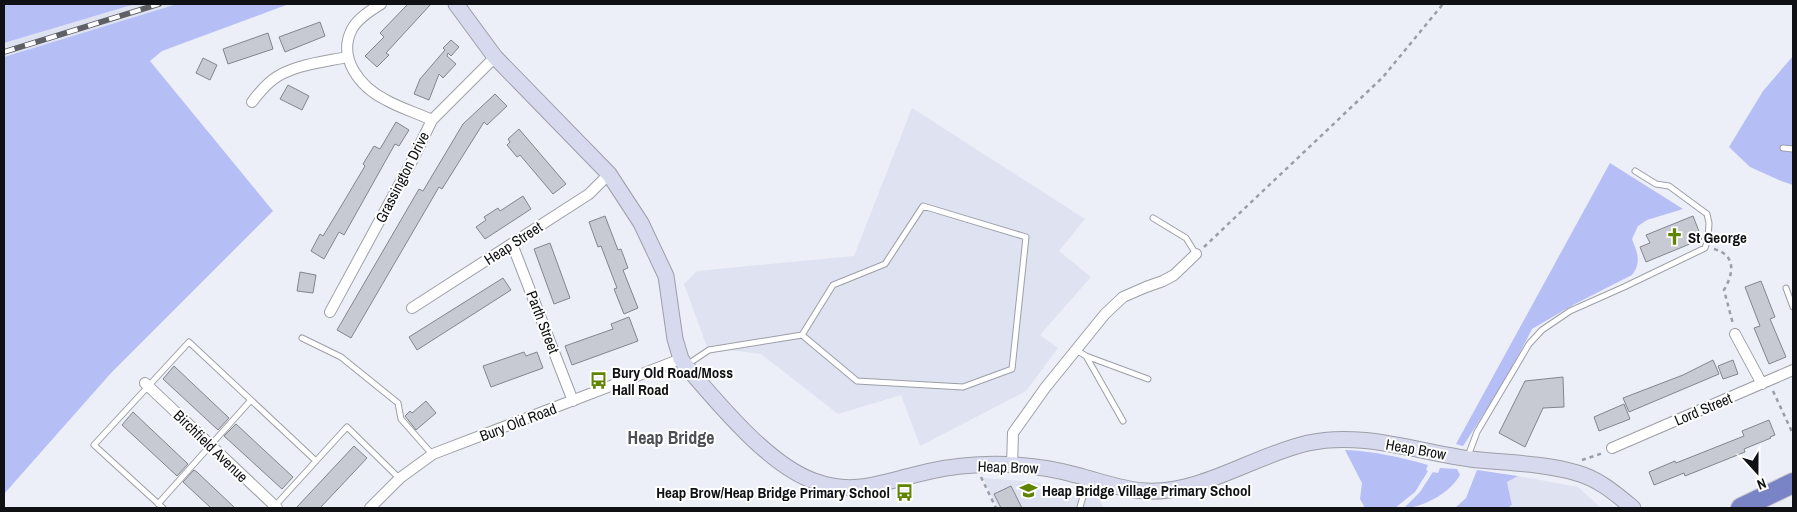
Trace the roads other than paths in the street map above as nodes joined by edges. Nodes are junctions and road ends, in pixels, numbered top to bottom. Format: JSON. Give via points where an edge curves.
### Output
{"nodes":[{"id":1,"x":381,"y":4,"type":"edge"},
{"id":2,"x":456,"y":4,"type":"edge"},
{"id":3,"x":347,"y":57,"type":"junction"},
{"id":4,"x":495,"y":57,"type":"junction"},
{"id":5,"x":252,"y":102,"type":"dead end"},
{"id":6,"x":432,"y":120,"type":"junction"},
{"id":7,"x":1783,"y":148,"type":"dead end"},
{"id":8,"x":1793,"y":149,"type":"edge"},
{"id":9,"x":1635,"y":171,"type":"dead end"},
{"id":10,"x":609,"y":174,"type":"junction"},
{"id":11,"x":1152,"y":218,"type":"dead end"},
{"id":12,"x":512,"y":244,"type":"junction"},
{"id":13,"x":1196,"y":254,"type":"joint"},
{"id":14,"x":1786,"y":288,"type":"dead end"},
{"id":15,"x":1793,"y":307,"type":"edge"},
{"id":16,"x":412,"y":308,"type":"dead end"},
{"id":17,"x":330,"y":312,"type":"dead end"},
{"id":18,"x":1735,"y":334,"type":"dead end"},
{"id":19,"x":802,"y":335,"type":"junction"},
{"id":20,"x":302,"y":338,"type":"dead end"},
{"id":21,"x":1075,"y":350,"type":"junction"},
{"id":22,"x":1086,"y":356,"type":"junction"},
{"id":23,"x":683,"y":362,"type":"junction"},
{"id":24,"x":1793,"y":370,"type":"edge"},
{"id":25,"x":1148,"y":380,"type":"dead end"},
{"id":26,"x":1765,"y":382,"type":"junction"},
{"id":27,"x":147,"y":384,"type":"junction"},
{"id":28,"x":251,"y":400,"type":"junction"},
{"id":29,"x":574,"y":400,"type":"junction"},
{"id":30,"x":1123,"y":421,"type":"dead end"},
{"id":31,"x":211,"y":445,"type":"junction"},
{"id":32,"x":1612,"y":448,"type":"road end"},
{"id":33,"x":433,"y":454,"type":"junction"},
{"id":34,"x":1467,"y":458,"type":"junction"},
{"id":35,"x":316,"y":461,"type":"junction"},
{"id":36,"x":1012,"y":465,"type":"junction"},
{"id":37,"x":400,"y":478,"type":"junction"},
{"id":38,"x":1088,"y":479,"type":"junction"},
{"id":39,"x":1793,"y":484,"type":"edge"},
{"id":40,"x":158,"y":504,"type":"junction"},
{"id":41,"x":1080,"y":507,"type":"edge"},
{"id":42,"x":163,"y":508,"type":"edge"},
{"id":43,"x":275,"y":508,"type":"edge"},
{"id":44,"x":370,"y":508,"type":"edge"},
{"id":45,"x":1633,"y":508,"type":"edge"},
{"id":46,"x":1740,"y":508,"type":"edge"}],
"edges":[{"from":1,"to":3,"type":"street","via":[[352,28]]},
{"from":2,"to":4,"type":"street"},
{"from":3,"to":5,"type":"street","via":[[282,74],[267,84]]},
{"from":3,"to":6,"type":"street","via":[[355,74],[375,93]]},
{"from":4,"to":6,"type":"street","name":"Grassington Drive"},
{"from":4,"to":10,"type":"street"},
{"from":6,"to":17,"type":"street","name":"Grassington Drive"},
{"from":7,"to":8,"type":"lane"},
{"from":9,"to":34,"type":"lane","via":[[1656,184],[1669,186],[1706,214],[1709,223],[1705,248],[1570,311],[1542,330],[1529,344],[1477,432]]},
{"from":10,"to":12,"type":"street","name":"Heap Street","via":[[589,194]]},
{"from":10,"to":23,"type":"street","via":[[641,223],[666,276],[675,339]]},
{"from":11,"to":13,"type":"lane","via":[[1186,238]]},
{"from":12,"to":16,"type":"street","name":"Heap Street"},
{"from":12,"to":29,"type":"street","name":"Parth Street"},
{"from":13,"to":21,"type":"street","via":[[1169,278],[1123,297],[1104,314]]},
{"from":14,"to":15,"type":"lane"},
{"from":18,"to":26,"type":"street"},
{"from":19,"to":19,"type":"lane","via":[[858,381],[963,387],[1012,369],[1026,237],[923,206],[885,264],[833,286]]},
{"from":19,"to":23,"type":"lane","via":[[709,350]]},
{"from":20,"to":33,"type":"lane","via":[[341,357],[398,403],[401,419]]},
{"from":21,"to":22,"type":"lane"},
{"from":21,"to":36,"type":"street","via":[[1013,433]]},
{"from":22,"to":25,"type":"lane"},
{"from":22,"to":30,"type":"lane"},
{"from":23,"to":29,"type":"street","name":"Bury Old Road"},
{"from":23,"to":36,"type":"street","name":"Heap Brow","via":[[728,415],[770,454],[799,475],[827,486],[866,488],[915,474],[975,465]]},
{"from":24,"to":26,"type":"street","name":"Lord Street"},
{"from":26,"to":32,"type":"street","name":"Lord Street"},
{"from":27,"to":28,"type":"lane","via":[[189,342]]},
{"from":27,"to":31,"type":"street","name":"Birchfield Avenue"},
{"from":27,"to":40,"type":"lane","via":[[94,445]]},
{"from":28,"to":31,"type":"lane"},
{"from":28,"to":35,"type":"lane"},
{"from":29,"to":33,"type":"street","name":"Bury Old Road"},
{"from":31,"to":40,"type":"lane"},
{"from":31,"to":43,"type":"street","name":"Birchfield Avenue"},
{"from":33,"to":37,"type":"street","name":"Bury Old Road"},
{"from":34,"to":38,"type":"street","name":"Heap Brow","via":[[1348,439],[1311,442],[1282,450],[1192,485],[1169,489],[1147,492]]},
{"from":34,"to":45,"type":"street","name":"Heap Brow","via":[[1579,473],[1596,480]]},
{"from":35,"to":37,"type":"lane","via":[[347,427]]},
{"from":35,"to":43,"type":"lane"},
{"from":36,"to":38,"type":"street","name":"Heap Brow"},
{"from":37,"to":44,"type":"street","name":"Bury Old Road"},
{"from":38,"to":41,"type":"lane"},
{"from":39,"to":46,"type":"highway"},
{"from":40,"to":42,"type":"lane"}]}
